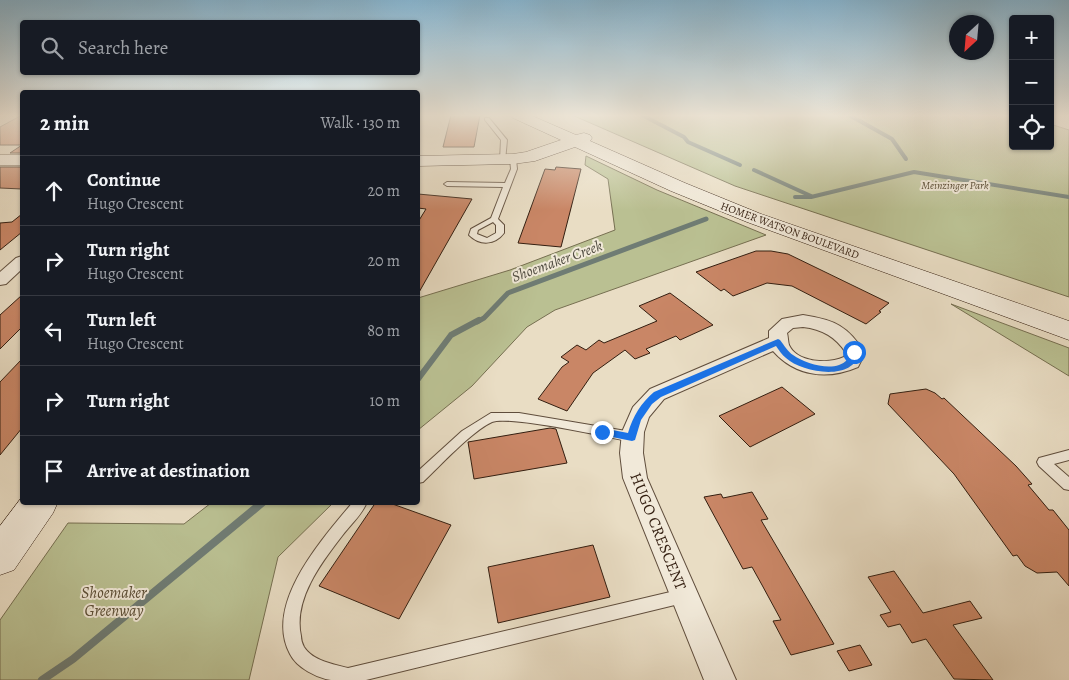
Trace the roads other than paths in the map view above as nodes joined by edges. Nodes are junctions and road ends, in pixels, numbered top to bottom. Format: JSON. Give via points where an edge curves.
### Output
{"nodes":[{"id":1,"x":505,"y":147,"type":"edge"},
{"id":2,"x":559,"y":147,"type":"edge"},
{"id":3,"x":602,"y":147,"type":"edge"},
{"id":4,"x":609,"y":147,"type":"edge"},
{"id":5,"x":0,"y":160,"type":"edge"},
{"id":6,"x":20,"y":160,"type":"edge"},
{"id":7,"x":420,"y":161,"type":"edge"},
{"id":8,"x":508,"y":172,"type":"junction"},
{"id":9,"x":447,"y":184,"type":"dead end"},
{"id":10,"x":494,"y":219,"type":"dead end"},
{"id":11,"x":20,"y":263,"type":"edge"},
{"id":12,"x":0,"y":280,"type":"edge"},
{"id":13,"x":1069,"y":311,"type":"edge"},
{"id":14,"x":1069,"y":331,"type":"edge"},
{"id":15,"x":778,"y":342,"type":"dead end"},
{"id":16,"x":632,"y":437,"type":"junction"},
{"id":17,"x":1069,"y":455,"type":"edge"},
{"id":18,"x":420,"y":476,"type":"edge"},
{"id":19,"x":1069,"y":485,"type":"edge"},
{"id":20,"x":38,"y":505,"type":"edge"},
{"id":21,"x":359,"y":505,"type":"edge"},
{"id":22,"x":0,"y":556,"type":"edge"},
{"id":23,"x":684,"y":596,"type":"junction"},
{"id":24,"x":720,"y":680,"type":"edge"}],
"edges":[{"from":1,"to":8,"type":"lane"},
{"from":2,"to":8,"type":"main road","via":[[529,157]]},
{"from":3,"to":14,"type":"main road","name":"HOMER WATSON BOULEVARD","via":[[678,187],[754,218]]},
{"from":4,"to":13,"type":"main road","name":"HOMER WATSON BOULEVARD"},
{"from":5,"to":6,"type":"main road"},
{"from":7,"to":8,"type":"main road"},
{"from":8,"to":9,"type":"lane"},
{"from":8,"to":10,"type":"lane"},
{"from":11,"to":12,"type":"street"},
{"from":15,"to":16,"type":"street","name":"HUGO CRESCENT","via":[[657,394],[636,419]]},
{"from":16,"to":18,"type":"lane","via":[[519,417],[491,417],[466,434]]},
{"from":16,"to":23,"type":"street","name":"HUGO CRESCENT","via":[[630,447],[635,478]]},
{"from":17,"to":19,"type":"lane","via":[[1043,462]]},
{"from":20,"to":22,"type":"main road"},
{"from":21,"to":23,"type":"lane","via":[[308,573],[295,605],[291,626],[296,649],[326,671],[348,676]]},
{"from":23,"to":24,"type":"street","name":"HUGO CRESCENT"}]}
